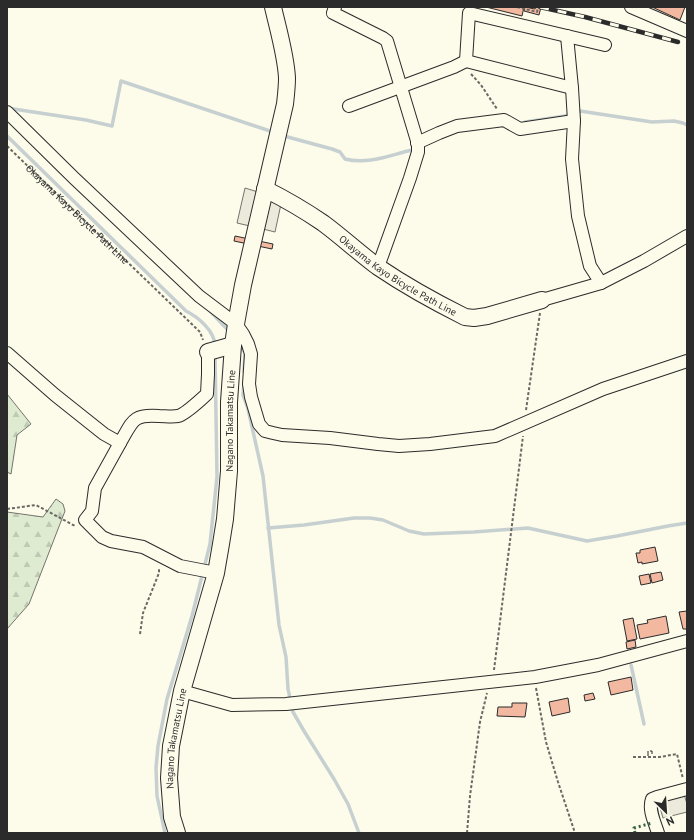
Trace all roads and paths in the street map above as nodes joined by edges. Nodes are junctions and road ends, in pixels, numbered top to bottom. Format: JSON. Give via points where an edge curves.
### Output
{"nodes":[{"id":1,"x":273,"y":7,"type":"edge"},
{"id":2,"x":335,"y":7,"type":"edge"},
{"id":3,"x":517,"y":7,"type":"edge"},
{"id":4,"x":538,"y":7,"type":"edge"},
{"id":5,"x":631,"y":7,"type":"edge"},
{"id":6,"x":687,"y":31,"type":"edge"},
{"id":7,"x":567,"y":36,"type":"junction"},
{"id":8,"x":605,"y":45,"type":"dead end"},
{"id":9,"x":463,"y":62,"type":"junction"},
{"id":10,"x":401,"y":87,"type":"junction"},
{"id":11,"x":572,"y":88,"type":"junction"},
{"id":12,"x":349,"y":106,"type":"dead end"},
{"id":13,"x":7,"y":112,"type":"edge"},
{"id":14,"x":573,"y":116,"type":"junction"},
{"id":15,"x":504,"y":120,"type":"junction"},
{"id":16,"x":418,"y":145,"type":"junction"},
{"id":17,"x":7,"y":146,"type":"edge"},
{"id":18,"x":265,"y":189,"type":"junction"},
{"id":19,"x":687,"y":236,"type":"edge"},
{"id":20,"x":378,"y":267,"type":"junction"},
{"id":21,"x":601,"y":283,"type":"junction"},
{"id":22,"x":542,"y":300,"type":"joint"},
{"id":23,"x":236,"y":324,"type":"junction"},
{"id":24,"x":218,"y":349,"type":"junction"},
{"id":25,"x":7,"y":353,"type":"edge"},
{"id":26,"x":687,"y":361,"type":"edge"},
{"id":27,"x":120,"y":443,"type":"junction"},
{"id":28,"x":7,"y":510,"type":"edge"},
{"id":29,"x":86,"y":520,"type":"junction"},
{"id":30,"x":511,"y":524,"type":"dead end"},
{"id":31,"x":510,"y":532,"type":"dead end"},
{"id":32,"x":209,"y":572,"type":"junction"},
{"id":33,"x":159,"y":573,"type":"dead end"},
{"id":34,"x":140,"y":634,"type":"dead end"},
{"id":35,"x":687,"y":642,"type":"edge"},
{"id":36,"x":535,"y":677,"type":"junction"},
{"id":37,"x":182,"y":691,"type":"junction"},
{"id":38,"x":633,"y":757,"type":"dead end"},
{"id":39,"x":686,"y":789,"type":"edge"},
{"id":40,"x":177,"y":833,"type":"edge"},
{"id":41,"x":575,"y":833,"type":"edge"},
{"id":42,"x":658,"y":833,"type":"edge"}],
"edges":[{"from":1,"to":18,"type":"main road","name":"Nagano Takamatsu Line","via":[[287,84],[285,104]]},
{"from":2,"to":10,"type":"street","via":[[332,13],[387,41]]},
{"from":3,"to":4,"type":"path","via":[[537,12]]},
{"from":5,"to":6,"type":"street"},
{"from":7,"to":8,"type":"street"},
{"from":7,"to":9,"type":"street","via":[[469,13]]},
{"from":7,"to":11,"type":"street"},
{"from":9,"to":10,"type":"street"},
{"from":9,"to":11,"type":"street"},
{"from":9,"to":15,"type":"path"},
{"from":10,"to":12,"type":"street"},
{"from":10,"to":16,"type":"street"},
{"from":11,"to":14,"type":"street"},
{"from":13,"to":23,"type":"street","via":[[199,296]]},
{"from":14,"to":15,"type":"street","via":[[520,129]]},
{"from":14,"to":21,"type":"street","via":[[572,159],[578,216],[590,266]]},
{"from":15,"to":16,"type":"street","via":[[457,126]]},
{"from":16,"to":20,"type":"street","via":[[410,178]]},
{"from":17,"to":24,"type":"path","name":"Okayama Kayo Bicycle Path Line"},
{"from":18,"to":20,"type":"main road","name":"Okayama Kayo Bicycle Path Line","via":[[323,223]]},
{"from":18,"to":23,"type":"main road","name":"Nagano Takamatsu Line"},
{"from":19,"to":21,"type":"street"},
{"from":20,"to":22,"type":"main road","name":"Okayama Kayo Bicycle Path Line","via":[[414,290],[465,317],[488,316]]},
{"from":21,"to":22,"type":"street"},
{"from":23,"to":24,"type":"main road","name":"Nagano Takamatsu Line"},
{"from":23,"to":26,"type":"street","via":[[251,354],[251,397],[265,431],[392,446],[495,436],[603,388]]},
{"from":24,"to":27,"type":"street","via":[[208,374],[207,394],[183,414],[140,417],[133,421]]},
{"from":24,"to":32,"type":"main road","name":"Nagano Takamatsu Line","via":[[229,402],[229,471],[225,519]]},
{"from":25,"to":27,"type":"street","via":[[55,395],[104,434]]},
{"from":27,"to":29,"type":"street","via":[[95,488],[92,510]]},
{"from":28,"to":29,"type":"path","via":[[36,505],[79,528]]},
{"from":29,"to":32,"type":"street","via":[[102,537],[143,546],[180,566]]},
{"from":30,"to":31,"type":"path"},
{"from":32,"to":37,"type":"main road","name":"Nagano Takamatsu Line"},
{"from":33,"to":34,"type":"path","via":[[142,613]]},
{"from":35,"to":36,"type":"street","via":[[598,665]]},
{"from":36,"to":37,"type":"street","via":[[286,704],[232,705]]},
{"from":36,"to":41,"type":"path","via":[[546,742]]},
{"from":37,"to":40,"type":"main road","name":"Nagano Takamatsu Line","via":[[171,746],[169,778],[172,816]]},
{"from":38,"to":39,"type":"path","via":[[677,754]]},
{"from":39,"to":42,"type":"street","via":[[652,799],[650,804]]}]}
